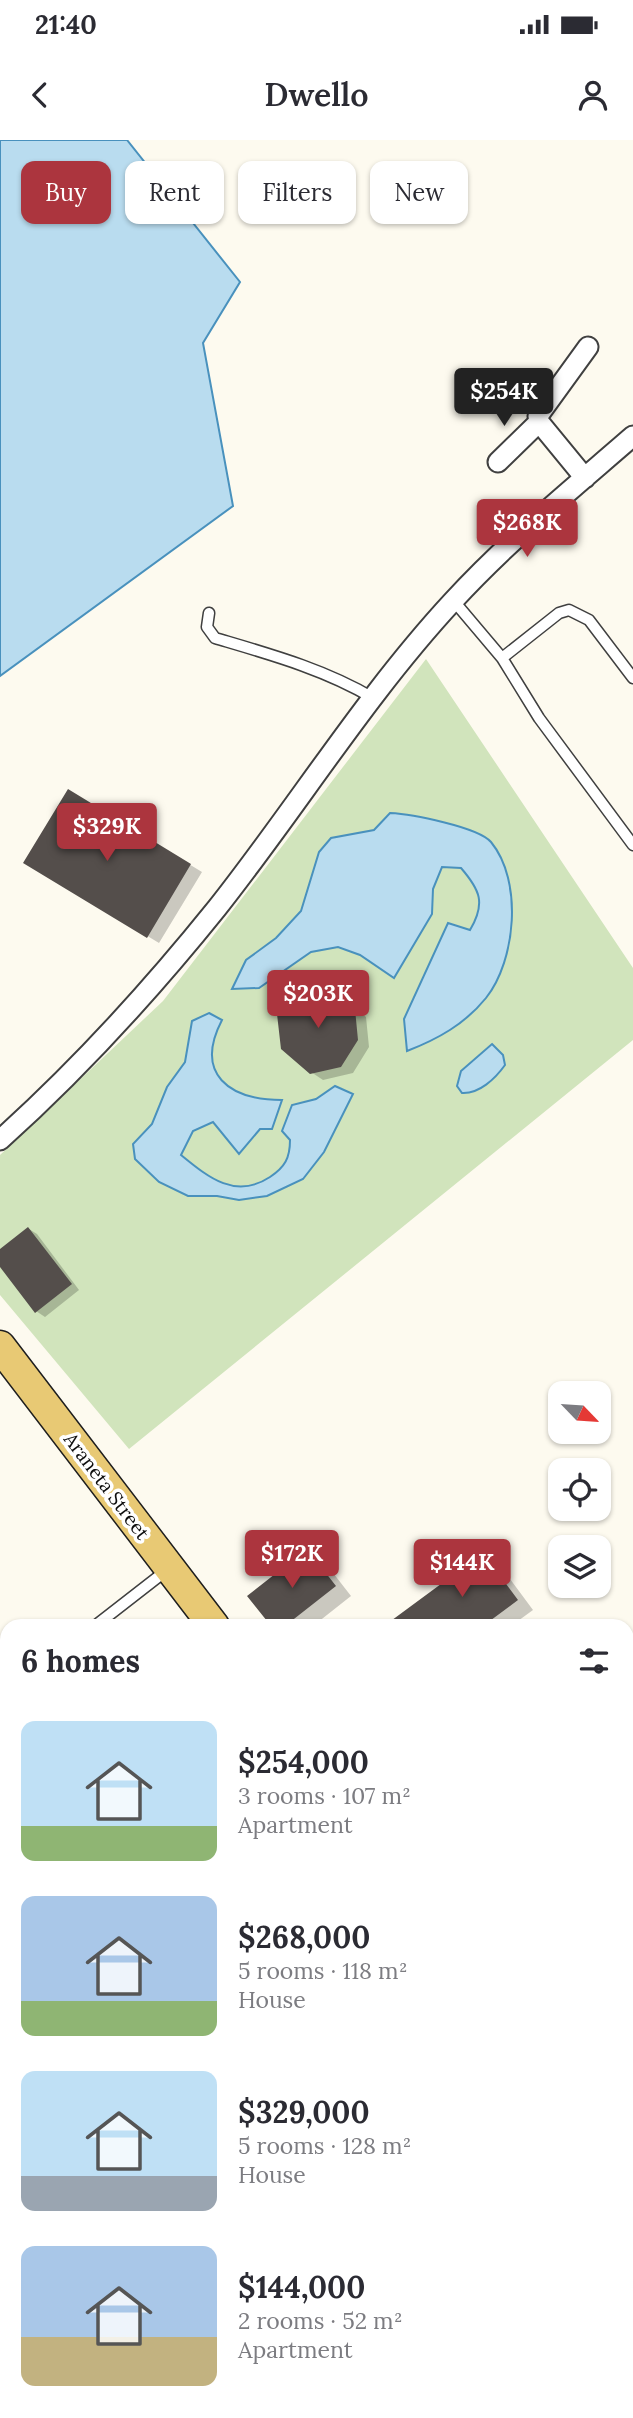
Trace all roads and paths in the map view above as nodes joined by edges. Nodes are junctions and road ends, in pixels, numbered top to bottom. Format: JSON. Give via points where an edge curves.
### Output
{"nodes":[{"id":1,"x":588,"y":347,"type":"dead end"},
{"id":2,"x":539,"y":422,"type":"junction"},
{"id":3,"x":633,"y":436,"type":"edge"},
{"id":4,"x":498,"y":462,"type":"dead end"},
{"id":5,"x":584,"y":478,"type":"junction"},
{"id":6,"x":453,"y":600,"type":"junction"},
{"id":7,"x":209,"y":613,"type":"dead end"},
{"id":8,"x":502,"y":658,"type":"junction"},
{"id":9,"x":633,"y":678,"type":"edge"},
{"id":10,"x":373,"y":698,"type":"junction"},
{"id":11,"x":633,"y":845,"type":"edge"},
{"id":12,"x":0,"y":1140,"type":"edge"},
{"id":13,"x":0,"y":1346,"type":"edge"},
{"id":14,"x":170,"y":1568,"type":"junction"},
{"id":15,"x":104,"y":1619,"type":"edge"},
{"id":16,"x":209,"y":1619,"type":"edge"}],
"edges":[{"from":1,"to":2,"type":"street","via":[[540,412]]},
{"from":2,"to":4,"type":"street"},
{"from":2,"to":5,"type":"street"},
{"from":3,"to":5,"type":"street"},
{"from":5,"to":6,"type":"street"},
{"from":6,"to":8,"type":"lane"},
{"from":6,"to":10,"type":"street"},
{"from":7,"to":10,"type":"lane","via":[[207,627],[215,638],[322,673]]},
{"from":8,"to":9,"type":"lane","via":[[569,610],[589,620]]},
{"from":8,"to":11,"type":"lane","via":[[539,718]]},
{"from":10,"to":12,"type":"street","via":[[218,907],[47,1098]]},
{"from":13,"to":14,"type":"main road","name":"Araneta Street"},
{"from":14,"to":15,"type":"lane"},
{"from":14,"to":16,"type":"main road","name":"Araneta Street"}]}
